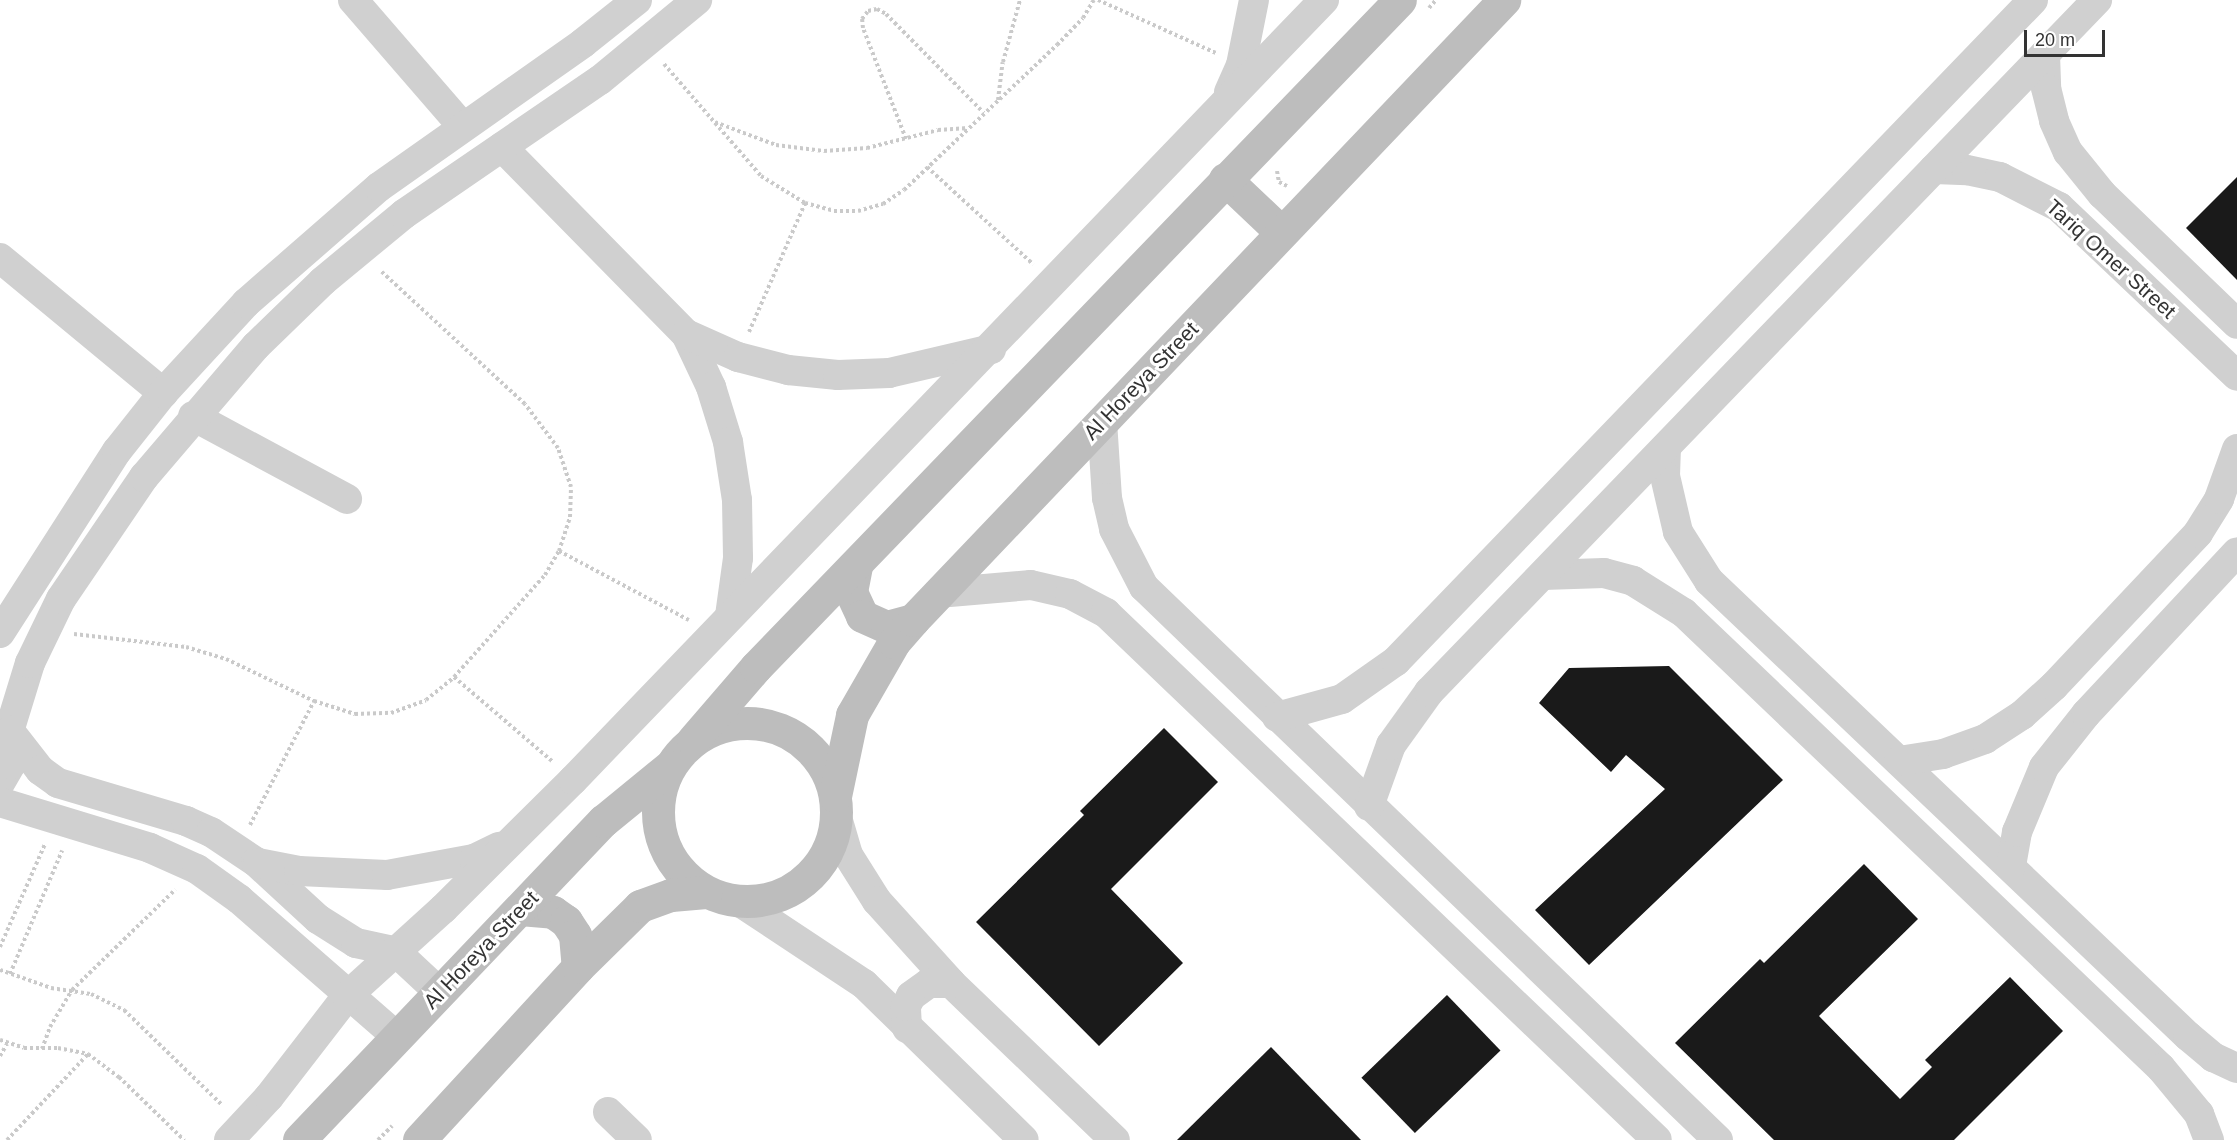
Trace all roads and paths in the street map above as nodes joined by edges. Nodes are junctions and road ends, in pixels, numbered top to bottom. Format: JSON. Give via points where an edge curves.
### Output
{"nodes":[{"id":1,"x":353,"y":0,"type":"edge"},
{"id":2,"x":637,"y":0,"type":"edge"},
{"id":3,"x":697,"y":0,"type":"edge"},
{"id":4,"x":1020,"y":0,"type":"edge"},
{"id":5,"x":1096,"y":0,"type":"edge"},
{"id":6,"x":1254,"y":0,"type":"edge"},
{"id":7,"x":1324,"y":0,"type":"edge"},
{"id":8,"x":1436,"y":0,"type":"edge"},
{"id":9,"x":1504,"y":0,"type":"edge"},
{"id":10,"x":2032,"y":0,"type":"edge"},
{"id":11,"x":2097,"y":0,"type":"edge"},
{"id":12,"x":1410,"y":8,"type":"edge"},
{"id":13,"x":647,"y":43,"type":"junction"},
{"id":14,"x":2045,"y":54,"type":"junction"},
{"id":15,"x":1241,"y":65,"type":"junction"},
{"id":16,"x":998,"y":100,"type":"junction"},
{"id":17,"x":1224,"y":105,"type":"junction"},
{"id":18,"x":984,"y":113,"type":"junction"},
{"id":19,"x":712,"y":121,"type":"junction"},
{"id":20,"x":462,"y":126,"type":"junction"},
{"id":21,"x":969,"y":128,"type":"junction"},
{"id":22,"x":906,"y":138,"type":"junction"},
{"id":23,"x":502,"y":147,"type":"junction"},
{"id":24,"x":1281,"y":163,"type":"dead end"},
{"id":25,"x":927,"y":167,"type":"junction"},
{"id":26,"x":1934,"y":169,"type":"junction"},
{"id":27,"x":1225,"y":179,"type":"junction"},
{"id":28,"x":1299,"y":184,"type":"dead end"},
{"id":29,"x":2102,"y":194,"type":"junction"},
{"id":30,"x":805,"y":203,"type":"junction"},
{"id":31,"x":2075,"y":220,"type":"junction"},
{"id":32,"x":1281,"y":232,"type":"junction"},
{"id":33,"x":359,"y":251,"type":"junction"},
{"id":34,"x":0,"y":258,"type":"edge"},
{"id":35,"x":1779,"y":263,"type":"junction"},
{"id":36,"x":1054,"y":283,"type":"junction"},
{"id":37,"x":1812,"y":295,"type":"junction"},
{"id":38,"x":2237,"y":324,"type":"edge"},
{"id":39,"x":686,"y":334,"type":"junction"},
{"id":40,"x":991,"y":349,"type":"junction"},
{"id":41,"x":738,"y":357,"type":"junction"},
{"id":42,"x":2237,"y":376,"type":"edge"},
{"id":43,"x":156,"y":401,"type":"junction"},
{"id":44,"x":1102,"y":421,"type":"junction"},
{"id":45,"x":186,"y":424,"type":"junction"},
{"id":46,"x":1666,"y":447,"type":"junction"},
{"id":47,"x":2237,"y":449,"type":"edge"},
{"id":48,"x":347,"y":499,"type":"dead end"},
{"id":49,"x":2198,"y":532,"type":"junction"},
{"id":50,"x":559,"y":551,"type":"junction"},
{"id":51,"x":2232,"y":556,"type":"edge"},
{"id":52,"x":856,"y":566,"type":"junction"},
{"id":53,"x":1543,"y":574,"type":"junction"},
{"id":54,"x":938,"y":593,"type":"junction"},
{"id":55,"x":1728,"y":600,"type":"junction"},
{"id":56,"x":1165,"y":610,"type":"junction"},
{"id":57,"x":913,"y":620,"type":"junction"},
{"id":58,"x":722,"y":624,"type":"junction"},
{"id":59,"x":1703,"y":629,"type":"junction"},
{"id":60,"x":43,"y":632,"type":"junction"},
{"id":61,"x":0,"y":633,"type":"edge"},
{"id":62,"x":1135,"y":640,"type":"junction"},
{"id":63,"x":1396,"y":661,"type":"junction"},
{"id":64,"x":454,"y":677,"type":"junction"},
{"id":65,"x":2054,"y":686,"type":"junction"},
{"id":66,"x":1430,"y":692,"type":"junction"},
{"id":67,"x":314,"y":701,"type":"junction"},
{"id":68,"x":2086,"y":714,"type":"junction"},
{"id":69,"x":1277,"y":717,"type":"junction"},
{"id":70,"x":7,"y":725,"type":"edge"},
{"id":71,"x":693,"y":740,"type":"junction"},
{"id":72,"x":1899,"y":761,"type":"junction"},
{"id":73,"x":669,"y":767,"type":"junction"},
{"id":74,"x":573,"y":780,"type":"junction"},
{"id":75,"x":0,"y":783,"type":"edge"},
{"id":76,"x":0,"y":802,"type":"edge"},
{"id":77,"x":835,"y":805,"type":"junction"},
{"id":78,"x":1370,"y":806,"type":"junction"},
{"id":79,"x":64,"y":822,"type":"junction"},
{"id":80,"x":512,"y":841,"type":"junction"},
{"id":81,"x":247,"y":856,"type":"junction"},
{"id":82,"x":2011,"y":866,"type":"junction"},
{"id":83,"x":197,"y":869,"type":"junction"},
{"id":84,"x":706,"y":892,"type":"junction"},
{"id":85,"x":740,"y":902,"type":"junction"},
{"id":86,"x":520,"y":909,"type":"junction"},
{"id":87,"x":1484,"y":916,"type":"junction"},
{"id":88,"x":0,"y":947,"type":"edge"},
{"id":89,"x":1456,"y":948,"type":"junction"},
{"id":90,"x":395,"y":951,"type":"junction"},
{"id":91,"x":578,"y":967,"type":"junction"},
{"id":92,"x":0,"y":970,"type":"edge"},
{"id":93,"x":10,"y":974,"type":"junction"},
{"id":94,"x":951,"y":983,"type":"junction"},
{"id":95,"x":72,"y":990,"type":"junction"},
{"id":96,"x":440,"y":993,"type":"junction"},
{"id":97,"x":347,"y":996,"type":"junction"},
{"id":98,"x":908,"y":1028,"type":"junction"},
{"id":99,"x":2188,"y":1036,"type":"junction"},
{"id":100,"x":398,"y":1037,"type":"junction"},
{"id":101,"x":0,"y":1040,"type":"edge"},
{"id":102,"x":7,"y":1044,"type":"junction"},
{"id":103,"x":42,"y":1049,"type":"junction"},
{"id":104,"x":88,"y":1054,"type":"junction"},
{"id":105,"x":0,"y":1056,"type":"edge"},
{"id":106,"x":2161,"y":1068,"type":"junction"},
{"id":107,"x":2237,"y":1068,"type":"edge"},
{"id":108,"x":608,"y":1112,"type":"dead end"},
{"id":109,"x":236,"y":1132,"type":"edge"},
{"id":110,"x":7,"y":1140,"type":"edge"},
{"id":111,"x":184,"y":1140,"type":"edge"},
{"id":112,"x":299,"y":1140,"type":"edge"},
{"id":113,"x":419,"y":1140,"type":"edge"},
{"id":114,"x":637,"y":1140,"type":"edge"},
{"id":115,"x":1024,"y":1140,"type":"edge"},
{"id":116,"x":1115,"y":1140,"type":"edge"},
{"id":117,"x":1657,"y":1140,"type":"edge"},
{"id":118,"x":1718,"y":1140,"type":"edge"},
{"id":119,"x":2209,"y":1140,"type":"edge"}],
"edges":[{"from":1,"to":20,"type":"street"},
{"from":2,"to":20,"type":"street","via":[[537,76]]},
{"from":3,"to":13,"type":"street"},
{"from":4,"to":16,"type":"path","via":[[1003,62]]},
{"from":5,"to":15,"type":"path"},
{"from":5,"to":16,"type":"path","via":[[1083,18]]},
{"from":6,"to":15,"type":"street"},
{"from":7,"to":17,"type":"street"},
{"from":8,"to":12,"type":"path"},
{"from":9,"to":32,"type":"street","name":"Al Horeya Street"},
{"from":10,"to":35,"type":"street"},
{"from":11,"to":14,"type":"street"},
{"from":12,"to":27,"type":"street"},
{"from":13,"to":19,"type":"path"},
{"from":13,"to":23,"type":"street"},
{"from":14,"to":26,"type":"street"},
{"from":14,"to":29,"type":"street","name":"Tariq Omer Street","via":[[2046,88],[2054,121],[2068,152]]},
{"from":15,"to":17,"type":"street"},
{"from":16,"to":18,"type":"path"},
{"from":17,"to":36,"type":"street"},
{"from":18,"to":21,"type":"path"},
{"from":18,"to":22,"type":"path","via":[[886,14],[877,9],[868,11],[862,19],[863,28]]},
{"from":19,"to":22,"type":"path","via":[[776,145],[824,151]]},
{"from":19,"to":30,"type":"path","via":[[762,176]]},
{"from":20,"to":43,"type":"street","via":[[379,187],[290,263]]},
{"from":21,"to":22,"type":"path"},
{"from":21,"to":25,"type":"path"},
{"from":23,"to":33,"type":"street"},
{"from":23,"to":39,"type":"street"},
{"from":24,"to":28,"type":"path","via":[[1277,171],[1279,182],[1288,187]]},
{"from":25,"to":30,"type":"path","via":[[883,204],[858,211],[834,211]]},
{"from":25,"to":36,"type":"path"},
{"from":26,"to":31,"type":"street","name":"Tariq Omer Street","via":[[2000,177],[2032,190]]},
{"from":26,"to":37,"type":"street"},
{"from":27,"to":32,"type":"street"},
{"from":27,"to":52,"type":"street"},
{"from":29,"to":31,"type":"street","via":[[2089,192],[2078,197],[2072,208]]},
{"from":29,"to":38,"type":"street","name":"Tariq Omer Street"},
{"from":30,"to":41,"type":"path"},
{"from":31,"to":42,"type":"street","name":"Tariq Omer Street"},
{"from":32,"to":44,"type":"street","name":"Al Horeya Street"},
{"from":33,"to":45,"type":"street","via":[[289,313]]},
{"from":33,"to":50,"type":"path","via":[[525,404],[558,448],[571,487],[570,517]]},
{"from":34,"to":43,"type":"street"},
{"from":35,"to":37,"type":"street"},
{"from":35,"to":63,"type":"street"},
{"from":36,"to":40,"type":"street"},
{"from":37,"to":46,"type":"street"},
{"from":39,"to":41,"type":"street"},
{"from":39,"to":58,"type":"street","via":[[711,387],[728,442],[737,500],[738,558]]},
{"from":40,"to":41,"type":"street","via":[[889,373],[838,375],[788,370]]},
{"from":40,"to":58,"type":"street"},
{"from":43,"to":45,"type":"street"},
{"from":43,"to":61,"type":"street","via":[[87,493]]},
{"from":44,"to":54,"type":"street","name":"Al Horeya Street"},
{"from":44,"to":56,"type":"street","via":[[1107,498],[1114,530],[1144,587]]},
{"from":45,"to":48,"type":"street"},
{"from":45,"to":60,"type":"street","via":[[107,531]]},
{"from":46,"to":53,"type":"street"},
{"from":46,"to":55,"type":"street","via":[[1665,476],[1678,532],[1692,557]]},
{"from":47,"to":49,"type":"street","via":[[2219,499]]},
{"from":49,"to":51,"type":"street","via":[[2211,530],[2223,536]]},
{"from":49,"to":65,"type":"street"},
{"from":50,"to":58,"type":"path"},
{"from":50,"to":64,"type":"path","via":[[545,575]]},
{"from":51,"to":68,"type":"street"},
{"from":52,"to":57,"type":"street","via":[[850,592],[862,616],[887,627]]},
{"from":52,"to":71,"type":"street","via":[[756,667]]},
{"from":53,"to":59,"type":"street","via":[[1604,573],[1633,581],[1659,594]]},
{"from":53,"to":66,"type":"street"},
{"from":54,"to":57,"type":"street","name":"Al Horeya Street"},
{"from":54,"to":62,"type":"street","via":[[1031,585],[1070,594],[1106,613]]},
{"from":55,"to":59,"type":"street","via":[[1716,599],[1705,605],[1700,617]]},
{"from":55,"to":72,"type":"street"},
{"from":56,"to":62,"type":"street","via":[[1150,610],[1138,619]]},
{"from":56,"to":69,"type":"street"},
{"from":57,"to":77,"type":"street","name":"Al Horeya Street","via":[[894,642],[852,715]]},
{"from":58,"to":74,"type":"street"},
{"from":59,"to":106,"type":"street"},
{"from":60,"to":67,"type":"path","via":[[186,647],[226,659]]},
{"from":60,"to":70,"type":"street"},
{"from":62,"to":89,"type":"street"},
{"from":63,"to":66,"type":"street","via":[[1401,684],[1414,692]]},
{"from":63,"to":69,"type":"street","via":[[1342,699]]},
{"from":64,"to":67,"type":"path","via":[[426,700],[392,713],[355,714]]},
{"from":64,"to":74,"type":"path"},
{"from":65,"to":68,"type":"street","via":[[2052,700],[2062,717],[2074,720]]},
{"from":65,"to":72,"type":"street","via":[[2022,715],[1985,739],[1943,754]]},
{"from":66,"to":78,"type":"street","via":[[1391,745]]},
{"from":67,"to":81,"type":"path"},
{"from":68,"to":82,"type":"street","via":[[2044,767],[2028,798]]},
{"from":69,"to":78,"type":"street"},
{"from":70,"to":75,"type":"street","via":[[11,764]]},
{"from":70,"to":81,"type":"street","via":[[40,770],[58,783],[186,821]]},
{"from":71,"to":73,"type":"street"},
{"from":71,"to":77,"type":"street","via":[[708,731],[743,722],[779,728],[809,748],[829,778]]},
{"from":72,"to":82,"type":"street"},
{"from":73,"to":84,"type":"street","via":[[658,801],[660,837],[678,869]]},
{"from":73,"to":86,"type":"street","name":"Al Horeya Street","via":[[603,821]]},
{"from":74,"to":80,"type":"street"},
{"from":76,"to":79,"type":"street"},
{"from":77,"to":85,"type":"street","via":[[828,849],[807,878],[777,897]]},
{"from":77,"to":94,"type":"street","via":[[848,855],[877,901]]},
{"from":78,"to":87,"type":"street"},
{"from":79,"to":83,"type":"street","via":[[150,848]]},
{"from":79,"to":88,"type":"path"},
{"from":79,"to":93,"type":"path"},
{"from":80,"to":81,"type":"street","via":[[474,859],[387,875],[299,871]]},
{"from":80,"to":90,"type":"street"},
{"from":81,"to":90,"type":"street","via":[[318,919],[346,937],[356,943]]},
{"from":82,"to":99,"type":"street"},
{"from":83,"to":95,"type":"path"},
{"from":83,"to":97,"type":"street","via":[[239,899]]},
{"from":84,"to":85,"type":"street"},
{"from":84,"to":91,"type":"street","via":[[672,894],[640,906]]},
{"from":85,"to":98,"type":"street","via":[[864,984]]},
{"from":86,"to":91,"type":"street","via":[[553,912],[566,921],[575,935]]},
{"from":86,"to":96,"type":"street","name":"Al Horeya Street"},
{"from":87,"to":89,"type":"street"},
{"from":87,"to":118,"type":"street"},
{"from":89,"to":117,"type":"street"},
{"from":90,"to":96,"type":"street"},
{"from":90,"to":97,"type":"street"},
{"from":91,"to":113,"type":"street"},
{"from":92,"to":93,"type":"path"},
{"from":93,"to":95,"type":"path","via":[[51,988]]},
{"from":94,"to":98,"type":"street","via":[[929,983],[919,988],[906,1006]]},
{"from":94,"to":116,"type":"street"},
{"from":95,"to":103,"type":"path"},
{"from":95,"to":109,"type":"path","via":[[91,994],[124,1010]]},
{"from":96,"to":100,"type":"street","name":"Al Horeya Street"},
{"from":97,"to":100,"type":"street"},
{"from":97,"to":109,"type":"street"},
{"from":98,"to":115,"type":"street"},
{"from":99,"to":106,"type":"street","via":[[2193,1054],[2189,1064],[2171,1071]]},
{"from":99,"to":107,"type":"street","via":[[2213,1058]]},
{"from":100,"to":112,"type":"street","name":"Al Horeya Street"},
{"from":101,"to":102,"type":"path"},
{"from":102,"to":103,"type":"path"},
{"from":102,"to":105,"type":"path"},
{"from":103,"to":104,"type":"path"},
{"from":104,"to":110,"type":"path"},
{"from":104,"to":111,"type":"path","via":[[112,1070]]},
{"from":106,"to":119,"type":"street","via":[[2199,1114]]},
{"from":108,"to":114,"type":"street"}]}
